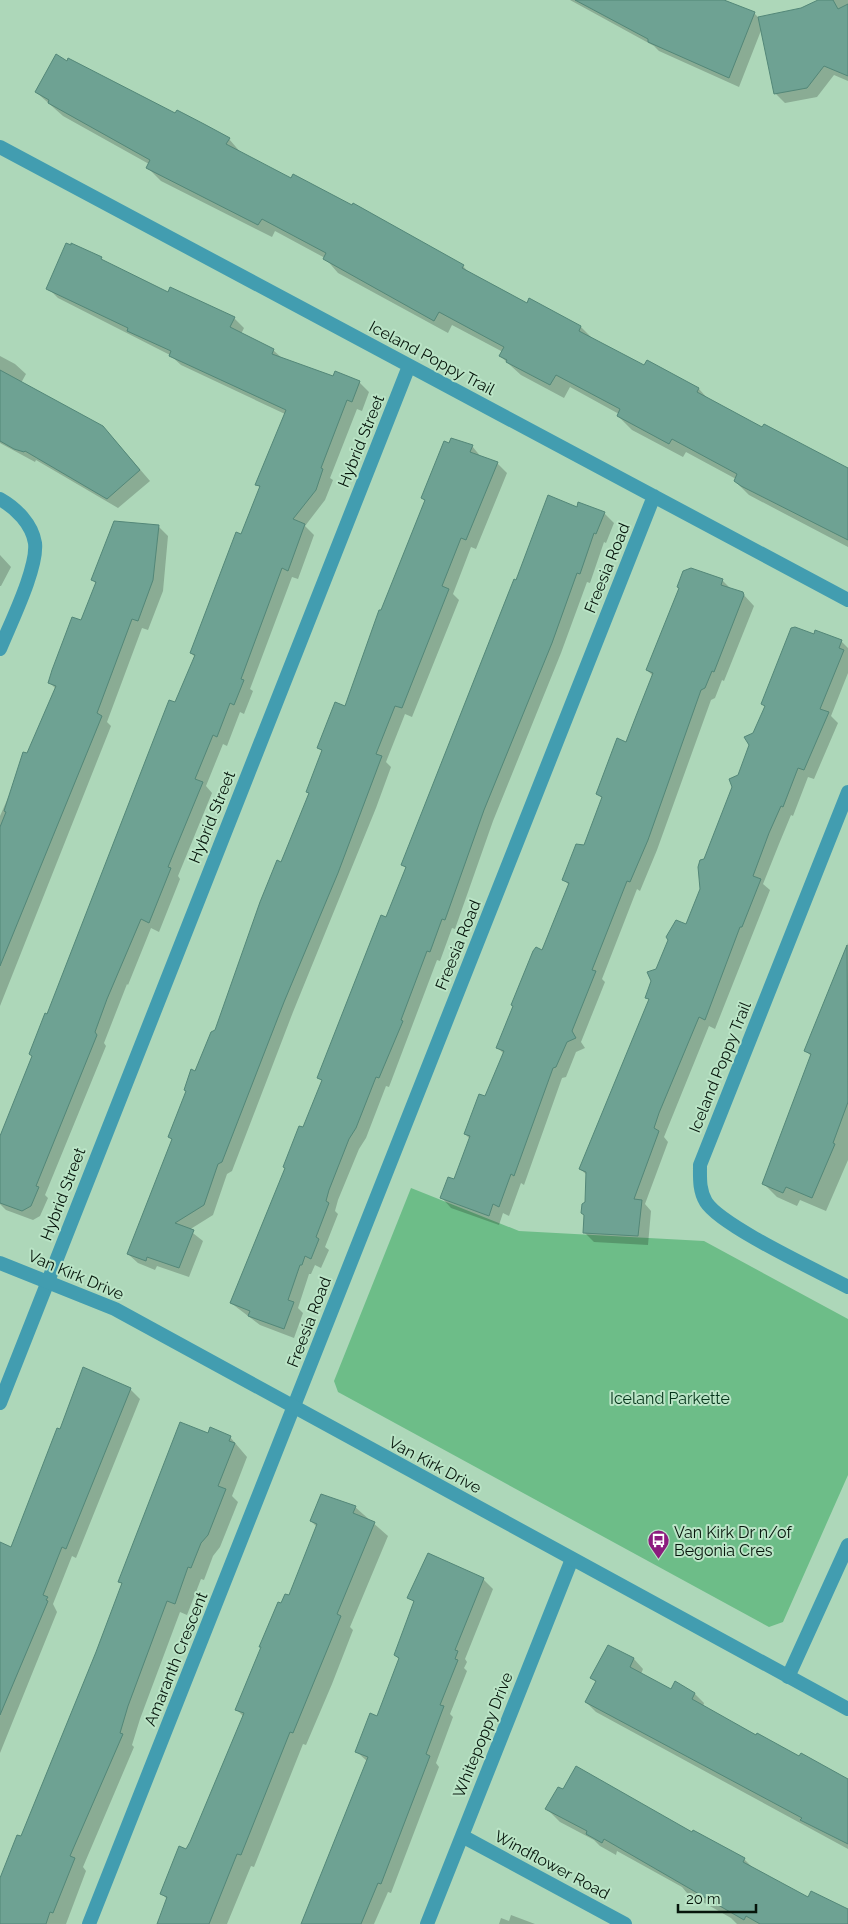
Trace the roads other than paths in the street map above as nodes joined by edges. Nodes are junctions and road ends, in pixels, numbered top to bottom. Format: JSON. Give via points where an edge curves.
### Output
{"nodes":[{"id":1,"x":0,"y":147,"type":"edge"},
{"id":2,"x":409,"y":366,"type":"junction"},
{"id":3,"x":654,"y":496,"type":"junction"},
{"id":4,"x":0,"y":499,"type":"edge"},
{"id":5,"x":848,"y":600,"type":"edge"},
{"id":6,"x":0,"y":649,"type":"edge"},
{"id":7,"x":848,"y":792,"type":"edge"},
{"id":8,"x":0,"y":1263,"type":"edge"},
{"id":9,"x":48,"y":1282,"type":"junction"},
{"id":10,"x":848,"y":1287,"type":"edge"},
{"id":11,"x":0,"y":1403,"type":"edge"},
{"id":12,"x":294,"y":1407,"type":"junction"},
{"id":13,"x":848,"y":1545,"type":"edge"},
{"id":14,"x":572,"y":1559,"type":"junction"},
{"id":15,"x":788,"y":1677,"type":"junction"},
{"id":16,"x":848,"y":1710,"type":"edge"},
{"id":17,"x":462,"y":1836,"type":"junction"},
{"id":18,"x":89,"y":1924,"type":"edge"},
{"id":19,"x":427,"y":1924,"type":"edge"},
{"id":20,"x":625,"y":1924,"type":"edge"}],
"edges":[{"from":1,"to":2,"type":"street","name":"Iceland Poppy Trail"},
{"from":2,"to":3,"type":"street","name":"Iceland Poppy Trail"},
{"from":2,"to":9,"type":"street","name":"Hybrid Street"},
{"from":3,"to":5,"type":"street","name":"Iceland Poppy Trail"},
{"from":3,"to":12,"type":"street","name":"Freesia Road"},
{"from":4,"to":6,"type":"street","via":[[28,523],[35,544],[33,565]]},
{"from":7,"to":10,"type":"street","name":"Iceland Poppy Trail","via":[[700,1164],[700,1186],[706,1202],[718,1215]]},
{"from":8,"to":9,"type":"street","name":"Van Kirk Drive"},
{"from":9,"to":11,"type":"street"},
{"from":9,"to":12,"type":"street","name":"Van Kirk Drive","via":[[116,1309]]},
{"from":12,"to":14,"type":"street","name":"Van Kirk Drive"},
{"from":12,"to":18,"type":"street","name":"Amaranth Crescent"},
{"from":13,"to":15,"type":"street"},
{"from":14,"to":15,"type":"street","name":"Van Kirk Drive"},
{"from":14,"to":17,"type":"street","name":"Whitepoppy Drive"},
{"from":15,"to":16,"type":"street","name":"Van Kirk Drive"},
{"from":17,"to":19,"type":"street","name":"Whitepoppy Drive"},
{"from":17,"to":20,"type":"street","name":"Windflower Road"}]}
